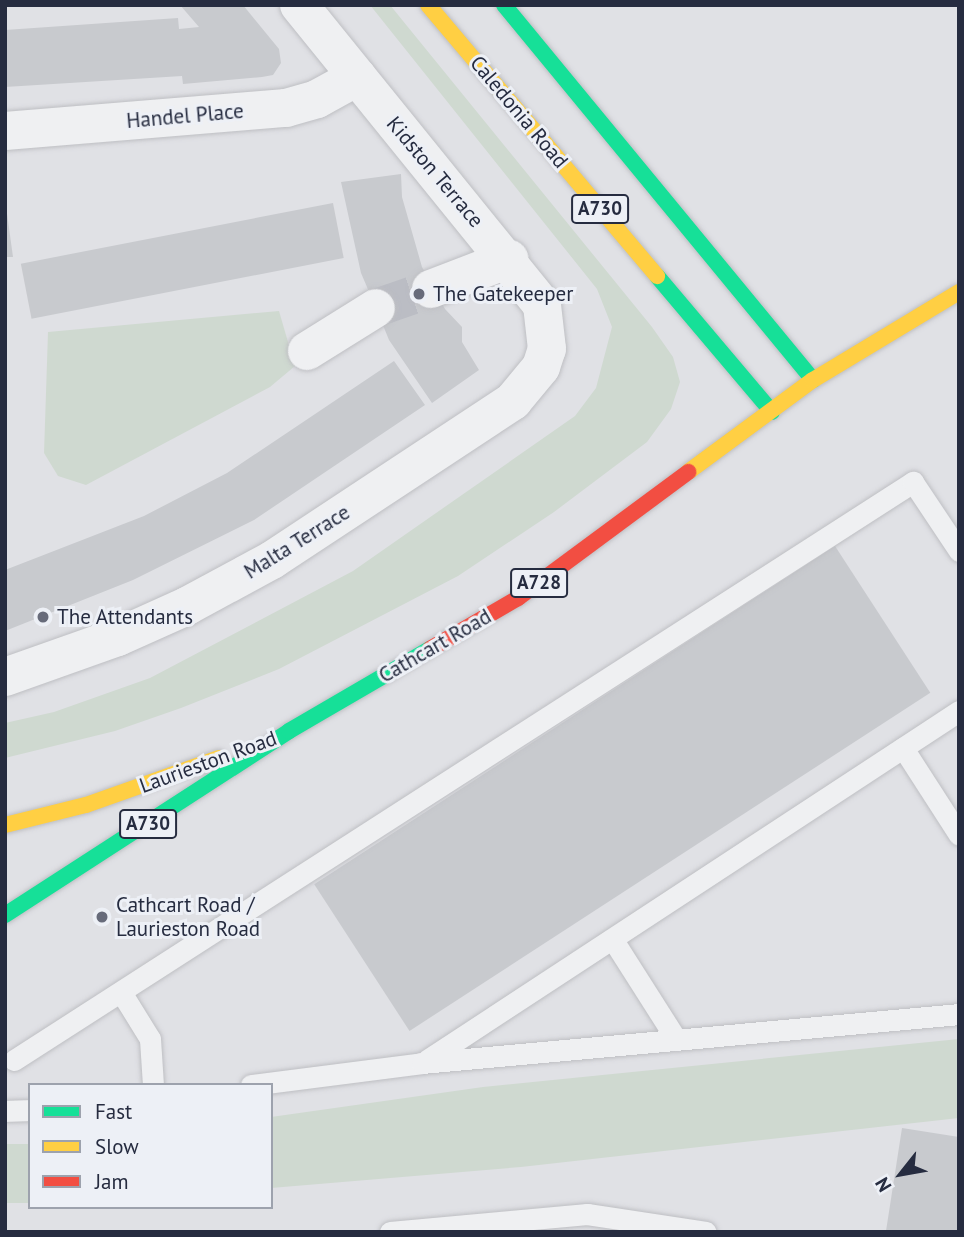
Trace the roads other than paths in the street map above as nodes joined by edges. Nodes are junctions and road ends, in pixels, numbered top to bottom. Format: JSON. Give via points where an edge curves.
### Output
{"nodes":[{"id":1,"x":299,"y":5,"type":"edge"},
{"id":2,"x":428,"y":5,"type":"edge"},
{"id":3,"x":504,"y":5,"type":"edge"},
{"id":4,"x":357,"y":76,"type":"junction"},
{"id":5,"x":5,"y":131,"type":"edge"},
{"id":6,"x":509,"y":259,"type":"junction"},
{"id":7,"x":431,"y":289,"type":"tunnel mouth"},
{"id":8,"x":959,"y":292,"type":"edge"},
{"id":9,"x":376,"y":308,"type":"tunnel mouth"},
{"id":10,"x":547,"y":349,"type":"joint"},
{"id":11,"x":307,"y":351,"type":"dead end"},
{"id":12,"x":813,"y":380,"type":"junction"},
{"id":13,"x":772,"y":412,"type":"junction"},
{"id":14,"x":959,"y":551,"type":"edge"},
{"id":15,"x":5,"y":677,"type":"edge"},
{"id":16,"x":959,"y":711,"type":"edge"},
{"id":17,"x":289,"y":731,"type":"junction"},
{"id":18,"x":903,"y":748,"type":"junction"},
{"id":19,"x":5,"y":825,"type":"edge"},
{"id":20,"x":959,"y":835,"type":"edge"},
{"id":21,"x":5,"y":915,"type":"edge"},
{"id":22,"x":613,"y":940,"type":"junction"},
{"id":23,"x":121,"y":992,"type":"junction"},
{"id":24,"x":959,"y":1014,"type":"edge"},
{"id":25,"x":676,"y":1038,"type":"junction"},
{"id":26,"x":14,"y":1060,"type":"dead end"},
{"id":27,"x":422,"y":1063,"type":"junction"},
{"id":28,"x":153,"y":1083,"type":"edge"},
{"id":29,"x":267,"y":1083,"type":"edge"},
{"id":30,"x":28,"y":1110,"type":"edge"},
{"id":31,"x":5,"y":1111,"type":"edge"},
{"id":32,"x":390,"y":1232,"type":"edge"},
{"id":33,"x":706,"y":1232,"type":"edge"}],
"edges":[{"from":1,"to":4,"type":"street","name":"Kidston Terrace"},
{"from":2,"to":13,"type":"main road","name":"Caledonia Road","number":"A730"},
{"from":3,"to":12,"type":"main road","number":"A730"},
{"from":4,"to":5,"type":"street","name":"Handel Place","via":[[317,99],[286,108]]},
{"from":4,"to":6,"type":"street","name":"Kidston Terrace"},
{"from":6,"to":7,"type":"street"},
{"from":6,"to":10,"type":"street","name":"Kidston Terrace","via":[[542,305]]},
{"from":8,"to":12,"type":"main road","name":"Cathcart Road","number":"A728"},
{"from":9,"to":11,"type":"street"},
{"from":10,"to":15,"type":"street","name":"Malta Terrace","via":[[541,367],[513,401],[272,560],[118,637]]},
{"from":12,"to":13,"type":"main road","name":"Cathcart Road","number":"A728"},
{"from":13,"to":17,"type":"main road","name":"Cathcart Road","number":"A728","via":[[518,598]]},
{"from":14,"to":23,"type":"lane","via":[[913,482]]},
{"from":16,"to":18,"type":"lane"},
{"from":17,"to":19,"type":"main road","name":"Laurieston Road","number":"A728","via":[[136,789]]},
{"from":17,"to":21,"type":"main road","name":"Cathcart Road","number":"A730"},
{"from":18,"to":20,"type":"lane"},
{"from":18,"to":22,"type":"lane"},
{"from":22,"to":25,"type":"lane"},
{"from":22,"to":27,"type":"lane"},
{"from":23,"to":26,"type":"lane"},
{"from":23,"to":28,"type":"lane","via":[[150,1039]]},
{"from":24,"to":25,"type":"lane"},
{"from":25,"to":27,"type":"lane"},
{"from":27,"to":29,"type":"lane"},
{"from":30,"to":31,"type":"lane"},
{"from":32,"to":33,"type":"lane","via":[[587,1214]]}]}
